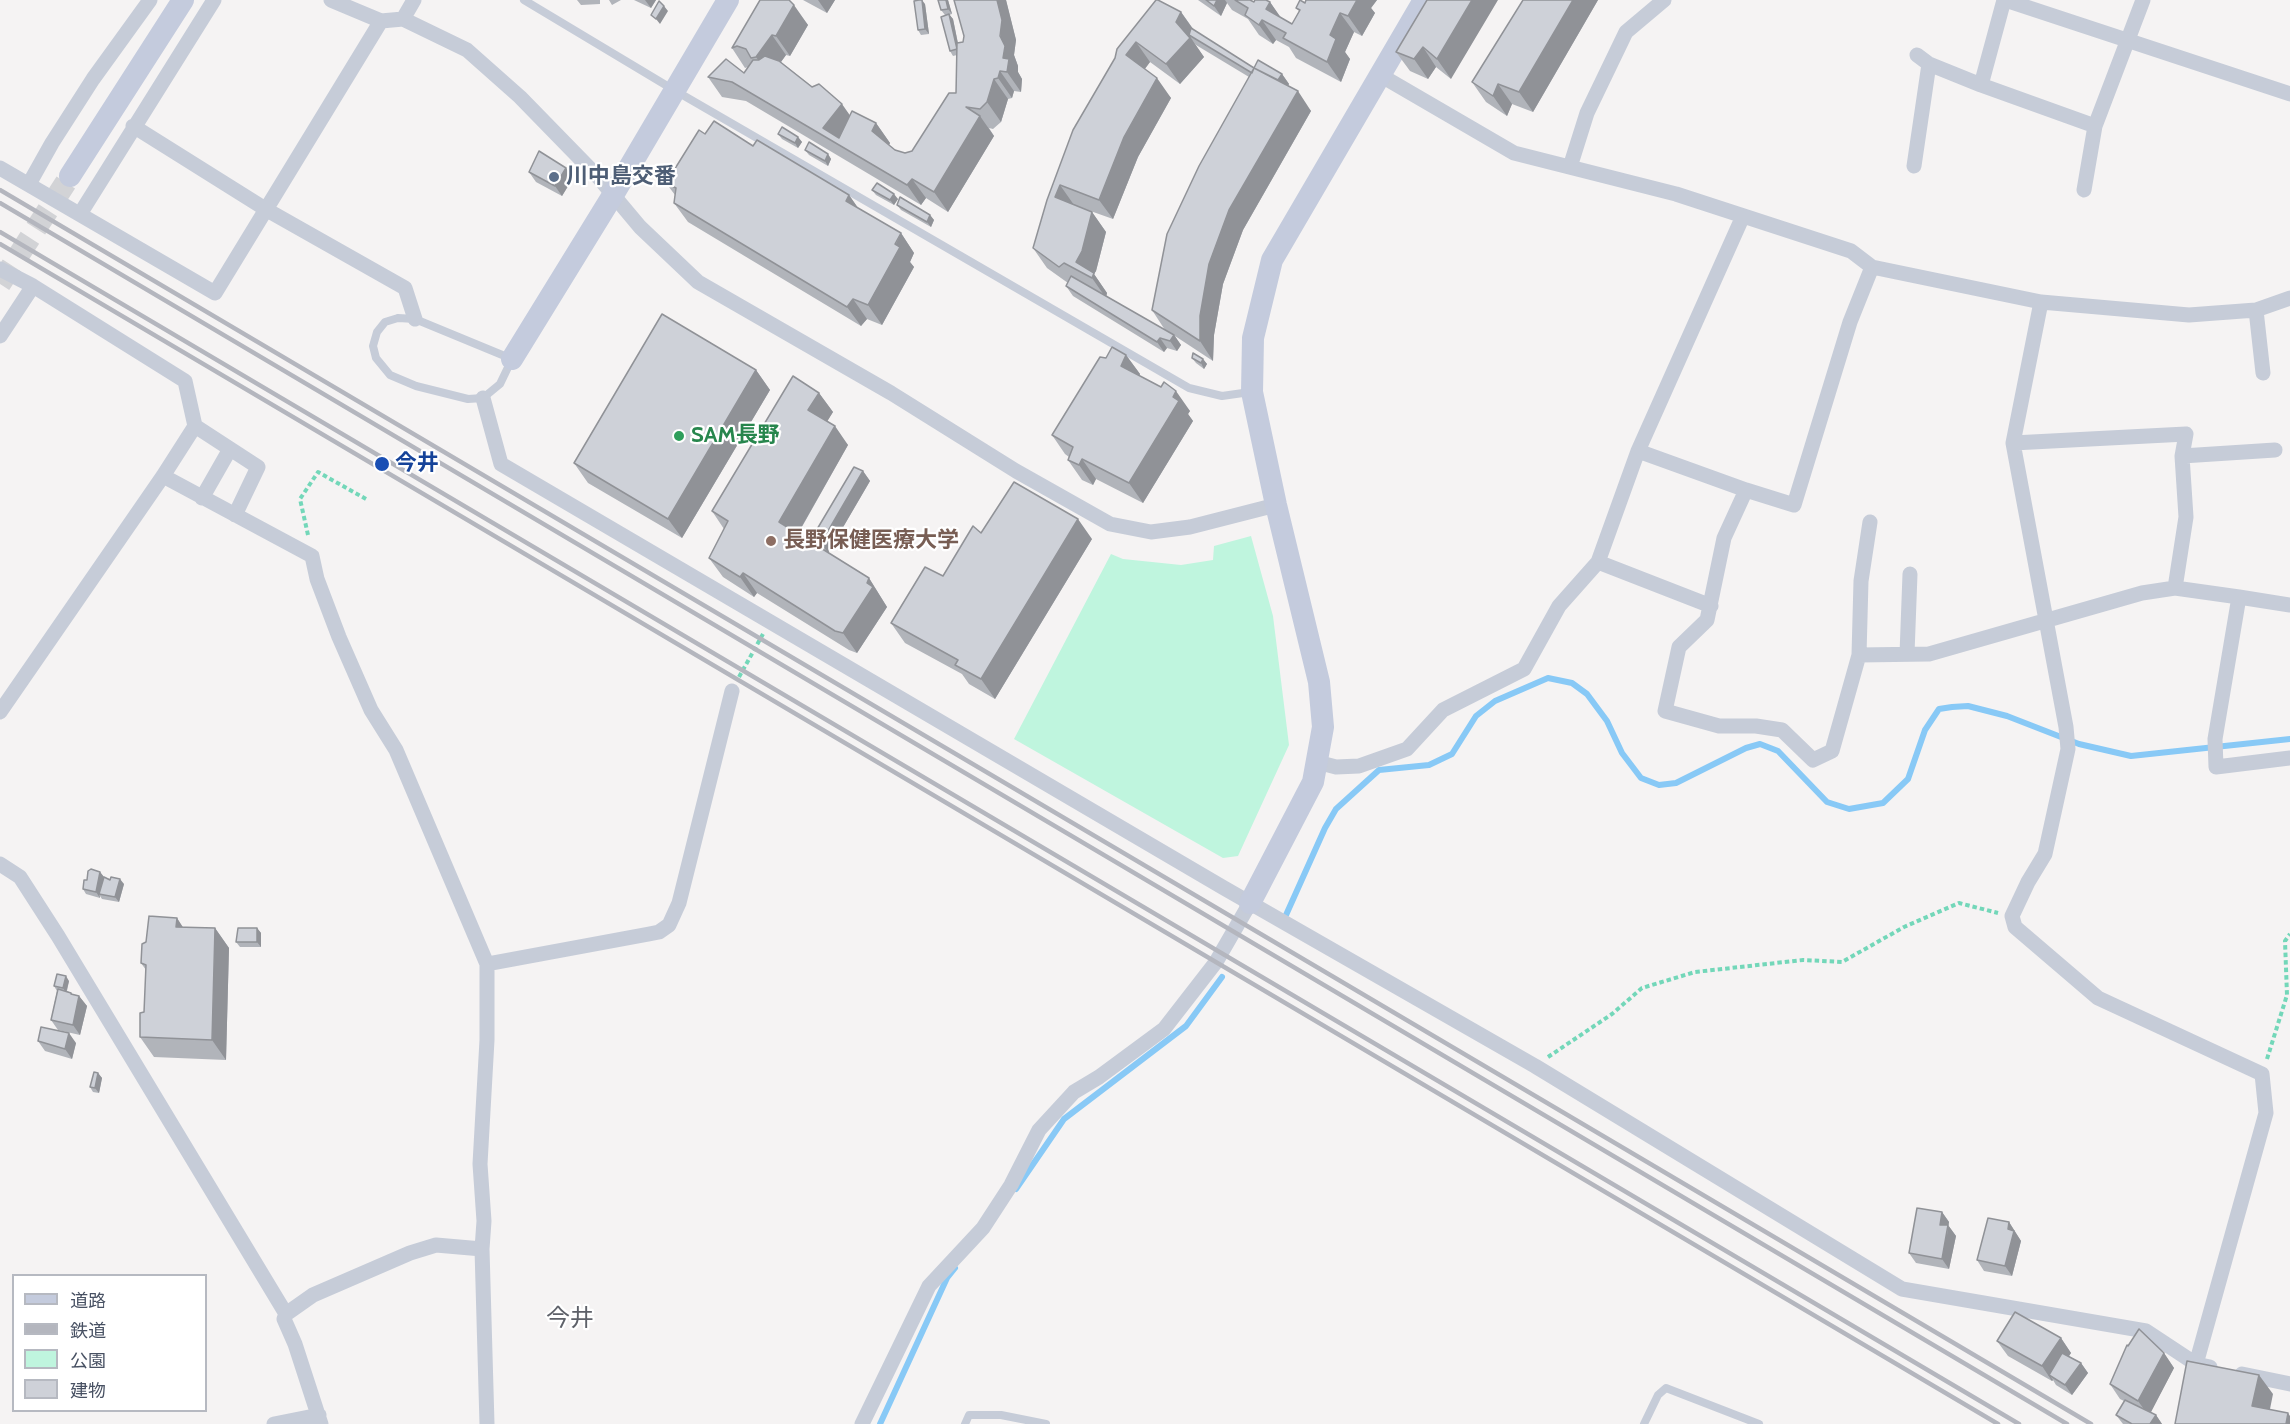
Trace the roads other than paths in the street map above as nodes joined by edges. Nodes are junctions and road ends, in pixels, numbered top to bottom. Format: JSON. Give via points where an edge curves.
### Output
{"nodes":[{"id":1,"x":150,"y":0,"type":"edge"},
{"id":2,"x":183,"y":0,"type":"edge"},
{"id":3,"x":214,"y":0,"type":"edge"},
{"id":4,"x":331,"y":0,"type":"edge"},
{"id":5,"x":414,"y":0,"type":"edge"},
{"id":6,"x":524,"y":0,"type":"edge"},
{"id":7,"x":728,"y":0,"type":"edge"},
{"id":8,"x":1424,"y":0,"type":"edge"},
{"id":9,"x":1664,"y":0,"type":"edge"},
{"id":10,"x":2005,"y":0,"type":"edge"},
{"id":11,"x":2143,"y":0,"type":"edge"},
{"id":12,"x":403,"y":19,"type":"junction"},
{"id":13,"x":381,"y":21,"type":"junction"},
{"id":14,"x":2128,"y":42,"type":"junction"},
{"id":15,"x":1380,"y":75,"type":"junction"},
{"id":16,"x":1981,"y":85,"type":"junction"},
{"id":17,"x":674,"y":90,"type":"junction"},
{"id":18,"x":2290,"y":94,"type":"edge"},
{"id":19,"x":133,"y":126,"type":"junction"},
{"id":20,"x":2095,"y":126,"type":"junction"},
{"id":21,"x":1914,"y":166,"type":"dead end"},
{"id":22,"x":1570,"y":167,"type":"junction"},
{"id":23,"x":0,"y":168,"type":"edge"},
{"id":24,"x":70,"y":176,"type":"tunnel mouth"},
{"id":25,"x":29,"y":184,"type":"junction"},
{"id":26,"x":2084,"y":190,"type":"dead end"},
{"id":27,"x":613,"y":195,"type":"junction"},
{"id":28,"x":267,"y":210,"type":"junction"},
{"id":29,"x":80,"y":214,"type":"junction"},
{"id":30,"x":1743,"y":216,"type":"junction"},
{"id":31,"x":1872,"y":267,"type":"junction"},
{"id":32,"x":0,"y":269,"type":"edge"},
{"id":33,"x":33,"y":286,"type":"junction"},
{"id":34,"x":2290,"y":298,"type":"edge"},
{"id":35,"x":2041,"y":302,"type":"junction"},
{"id":36,"x":2256,"y":310,"type":"junction"},
{"id":37,"x":415,"y":319,"type":"junction"},
{"id":38,"x":0,"y":336,"type":"edge"},
{"id":39,"x":512,"y":359,"type":"junction"},
{"id":40,"x":2263,"y":373,"type":"dead end"},
{"id":41,"x":1252,"y":392,"type":"junction"},
{"id":42,"x":483,"y":398,"type":"junction"},
{"id":43,"x":195,"y":426,"type":"junction"},
{"id":44,"x":2013,"y":443,"type":"junction"},
{"id":45,"x":230,"y":449,"type":"junction"},
{"id":46,"x":2275,"y":450,"type":"dead end"},
{"id":47,"x":1638,"y":451,"type":"junction"},
{"id":48,"x":2182,"y":456,"type":"junction"},
{"id":49,"x":163,"y":476,"type":"junction"},
{"id":50,"x":1746,"y":490,"type":"junction"},
{"id":51,"x":202,"y":498,"type":"junction"},
{"id":52,"x":1276,"y":505,"type":"junction"},
{"id":53,"x":235,"y":515,"type":"junction"},
{"id":54,"x":1870,"y":522,"type":"dead end"},
{"id":55,"x":1598,"y":562,"type":"junction"},
{"id":56,"x":1910,"y":574,"type":"dead end"},
{"id":57,"x":2175,"y":588,"type":"junction"},
{"id":58,"x":2239,"y":597,"type":"junction"},
{"id":59,"x":2290,"y":605,"type":"edge"},
{"id":60,"x":1711,"y":606,"type":"junction"},
{"id":61,"x":2046,"y":620,"type":"junction"},
{"id":62,"x":1907,"y":654,"type":"junction"},
{"id":63,"x":1859,"y":655,"type":"junction"},
{"id":64,"x":732,"y":691,"type":"road end"},
{"id":65,"x":0,"y":712,"type":"edge"},
{"id":66,"x":2290,"y":758,"type":"edge"},
{"id":67,"x":1317,"y":762,"type":"junction"},
{"id":68,"x":0,"y":864,"type":"edge"},
{"id":69,"x":1250,"y":903,"type":"junction"},
{"id":70,"x":487,"y":964,"type":"junction"},
{"id":71,"x":482,"y":1249,"type":"junction"},
{"id":72,"x":286,"y":1314,"type":"junction"},
{"id":73,"x":2196,"y":1364,"type":"junction"},
{"id":74,"x":2290,"y":1384,"type":"edge"},
{"id":75,"x":320,"y":1419,"type":"edge"},
{"id":76,"x":274,"y":1424,"type":"edge"},
{"id":77,"x":487,"y":1424,"type":"edge"},
{"id":78,"x":862,"y":1424,"type":"edge"},
{"id":79,"x":965,"y":1424,"type":"edge"},
{"id":80,"x":1046,"y":1424,"type":"edge"},
{"id":81,"x":1644,"y":1424,"type":"edge"},
{"id":82,"x":1759,"y":1424,"type":"edge"}],
"edges":[{"from":1,"to":25,"type":"street","via":[[93,79]]},
{"from":2,"to":24,"type":"street"},
{"from":3,"to":19,"type":"street"},
{"from":4,"to":13,"type":"street"},
{"from":5,"to":12,"type":"street"},
{"from":6,"to":17,"type":"lane"},
{"from":7,"to":17,"type":"street"},
{"from":8,"to":15,"type":"street"},
{"from":9,"to":22,"type":"street","via":[[1626,32],[1587,113]]},
{"from":10,"to":14,"type":"street"},
{"from":10,"to":16,"type":"street"},
{"from":11,"to":14,"type":"street"},
{"from":12,"to":13,"type":"street"},
{"from":12,"to":27,"type":"street","via":[[467,50],[520,97]]},
{"from":13,"to":28,"type":"street"},
{"from":14,"to":18,"type":"street"},
{"from":14,"to":20,"type":"street"},
{"from":15,"to":22,"type":"street","via":[[1514,153]]},
{"from":15,"to":41,"type":"street","via":[[1272,260],[1253,338]]},
{"from":16,"to":20,"type":"street"},
{"from":16,"to":21,"type":"street","via":[[1923,59]]},
{"from":17,"to":27,"type":"street"},
{"from":17,"to":41,"type":"lane","via":[[1189,388],[1222,396]]},
{"from":19,"to":28,"type":"street"},
{"from":19,"to":29,"type":"street"},
{"from":20,"to":26,"type":"street"},
{"from":22,"to":30,"type":"street"},
{"from":23,"to":25,"type":"street"},
{"from":25,"to":29,"type":"street"},
{"from":27,"to":39,"type":"street"},
{"from":27,"to":52,"type":"street","via":[[639,227],[698,282],[1110,524],[1151,532],[1190,527]]},
{"from":28,"to":29,"type":"street","via":[[215,293]]},
{"from":28,"to":37,"type":"street","via":[[405,288]]},
{"from":30,"to":31,"type":"street","via":[[1851,251]]},
{"from":30,"to":47,"type":"street"},
{"from":31,"to":35,"type":"street"},
{"from":31,"to":50,"type":"street","via":[[1850,322],[1794,505]]},
{"from":32,"to":33,"type":"street"},
{"from":33,"to":38,"type":"street"},
{"from":33,"to":43,"type":"street","via":[[185,381]]},
{"from":34,"to":36,"type":"street"},
{"from":35,"to":36,"type":"street","via":[[2189,315]]},
{"from":35,"to":44,"type":"street"},
{"from":36,"to":40,"type":"street"},
{"from":37,"to":39,"type":"lane"},
{"from":37,"to":42,"type":"lane","via":[[385,322],[377,332],[376,358],[390,375],[468,399]]},
{"from":39,"to":42,"type":"lane","via":[[500,384]]},
{"from":41,"to":52,"type":"street"},
{"from":42,"to":69,"type":"street","via":[[501,464]]},
{"from":43,"to":45,"type":"street"},
{"from":43,"to":49,"type":"street"},
{"from":44,"to":48,"type":"street","via":[[2186,434]]},
{"from":44,"to":61,"type":"street"},
{"from":45,"to":51,"type":"street"},
{"from":45,"to":53,"type":"street","via":[[258,467]]},
{"from":46,"to":48,"type":"street"},
{"from":47,"to":50,"type":"street"},
{"from":47,"to":55,"type":"street"},
{"from":48,"to":57,"type":"street","via":[[2186,517]]},
{"from":49,"to":51,"type":"street"},
{"from":49,"to":65,"type":"street"},
{"from":50,"to":60,"type":"street","via":[[1724,538]]},
{"from":51,"to":53,"type":"street"},
{"from":52,"to":67,"type":"street","via":[[1318,682],[1323,728]]},
{"from":53,"to":70,"type":"street","via":[[312,556],[339,637],[371,710],[396,750]]},
{"from":54,"to":63,"type":"street","via":[[1861,581]]},
{"from":55,"to":60,"type":"street"},
{"from":55,"to":67,"type":"street","via":[[1559,606],[1524,669],[1443,710],[1407,749],[1359,766],[1336,767]]},
{"from":56,"to":62,"type":"street"},
{"from":57,"to":58,"type":"street"},
{"from":57,"to":61,"type":"street","via":[[2142,593]]},
{"from":58,"to":59,"type":"street"},
{"from":58,"to":66,"type":"street","via":[[2215,740],[2216,767]]},
{"from":60,"to":63,"type":"street","via":[[1707,620],[1679,647],[1665,711],[1719,726],[1782,730],[1813,760],[1832,751]]},
{"from":61,"to":62,"type":"street","via":[[1929,654]]},
{"from":61,"to":73,"type":"street","via":[[2068,749],[2045,854],[2012,916],[2015,927],[2098,998],[2262,1074],[2266,1113]]},
{"from":62,"to":63,"type":"street"},
{"from":64,"to":70,"type":"street","via":[[679,903],[669,925],[659,932]]},
{"from":67,"to":69,"type":"street","via":[[1313,782]]},
{"from":68,"to":72,"type":"street","via":[[20,877]]},
{"from":69,"to":73,"type":"street","via":[[1535,1066],[1902,1288],[2146,1331]]},
{"from":69,"to":78,"type":"street","via":[[1216,962],[1164,1029],[1074,1092],[1040,1130],[983,1228],[929,1286]]},
{"from":70,"to":71,"type":"street","via":[[480,1164]]},
{"from":71,"to":72,"type":"street","via":[[436,1245],[410,1252],[313,1295]]},
{"from":71,"to":77,"type":"street"},
{"from":72,"to":75,"type":"street","via":[[284,1319]]},
{"from":73,"to":74,"type":"street"},
{"from":75,"to":76,"type":"street"},
{"from":79,"to":80,"type":"lane","via":[[969,1415],[1001,1415]]},
{"from":81,"to":82,"type":"lane","via":[[1658,1395],[1666,1388]]}]}
